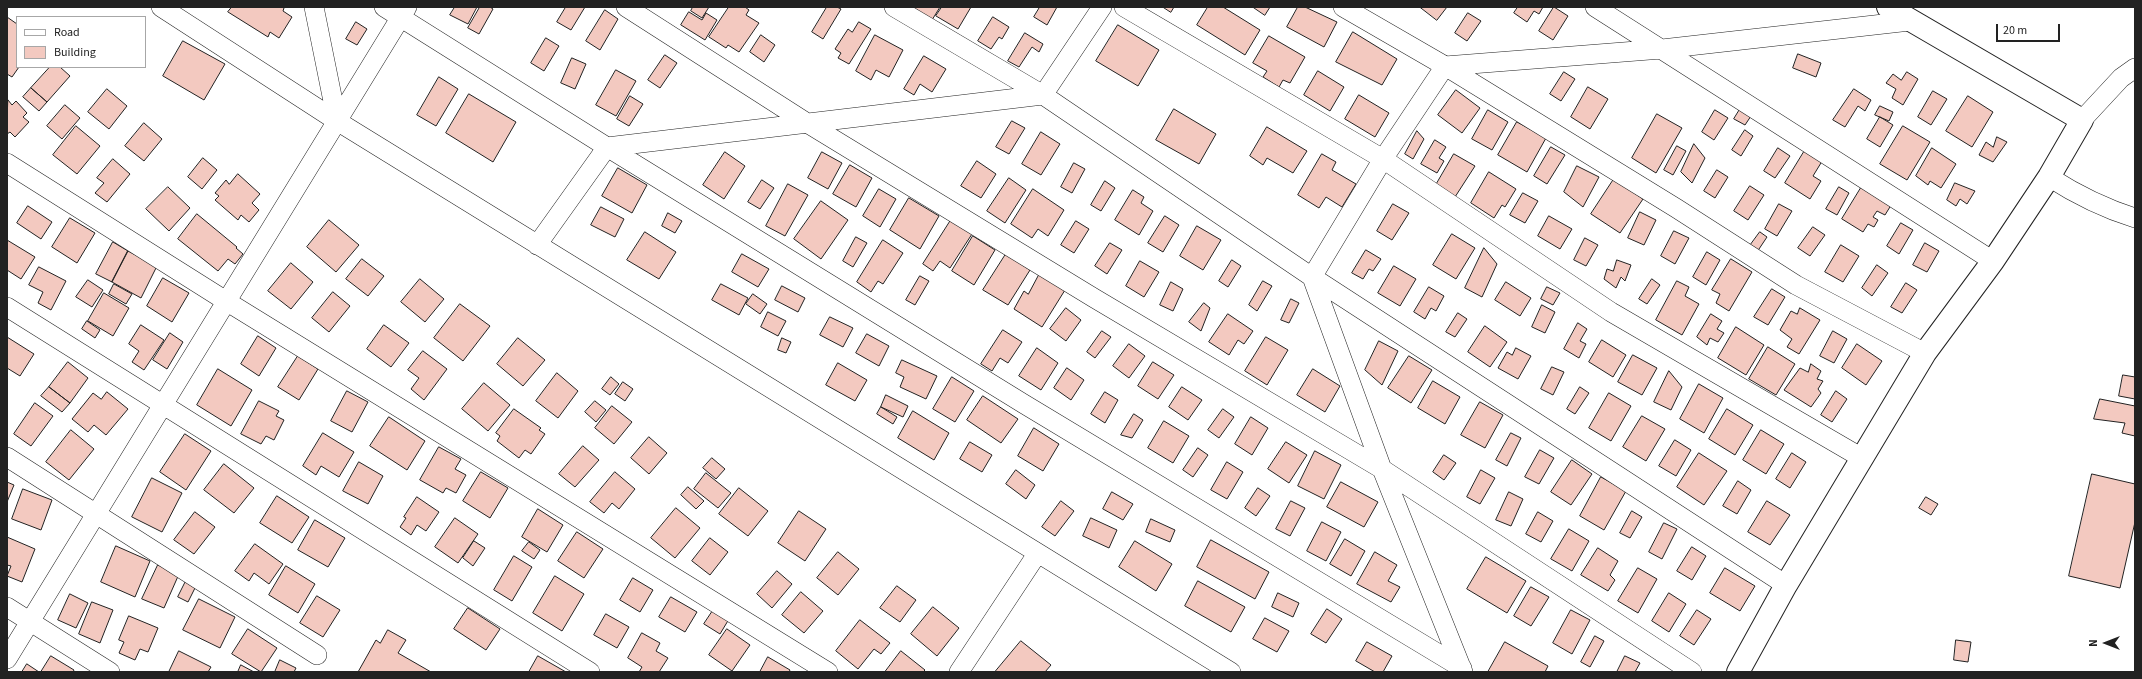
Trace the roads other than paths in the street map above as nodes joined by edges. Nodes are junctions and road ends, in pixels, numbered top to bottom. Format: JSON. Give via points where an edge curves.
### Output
{"nodes":[{"id":1,"x":161,"y":7,"type":"edge"},
{"id":2,"x":314,"y":7,"type":"edge"},
{"id":3,"x":384,"y":7,"type":"edge"},
{"id":4,"x":626,"y":7,"type":"edge"},
{"id":5,"x":894,"y":7,"type":"edge"},
{"id":6,"x":1102,"y":7,"type":"edge"},
{"id":7,"x":1124,"y":7,"type":"edge"},
{"id":8,"x":1344,"y":7,"type":"edge"},
{"id":9,"x":1595,"y":7,"type":"edge"},
{"id":10,"x":1888,"y":7,"type":"edge"},
{"id":11,"x":403,"y":12,"type":"edge"},
{"id":12,"x":1910,"y":21,"type":"junction"},
{"id":13,"x":1662,"y":49,"type":"junction"},
{"id":14,"x":1445,"y":66,"type":"junction"},
{"id":15,"x":2135,"y":68,"type":"edge"},
{"id":16,"x":1043,"y":95,"type":"junction"},
{"id":17,"x":2082,"y":120,"type":"junction"},
{"id":18,"x":337,"y":121,"type":"junction"},
{"id":19,"x":807,"y":123,"type":"junction"},
{"id":20,"x":607,"y":147,"type":"junction"},
{"id":21,"x":1383,"y":159,"type":"junction"},
{"id":22,"x":7,"y":162,"type":"edge"},
{"id":23,"x":2049,"y":177,"type":"junction"},
{"id":24,"x":2135,"y":218,"type":"edge"},
{"id":25,"x":537,"y":245,"type":"junction"},
{"id":26,"x":1992,"y":261,"type":"junction"},
{"id":27,"x":1312,"y":277,"type":"junction"},
{"id":28,"x":226,"y":301,"type":"junction"},
{"id":29,"x":7,"y":307,"type":"edge"},
{"id":30,"x":1925,"y":353,"type":"junction"},
{"id":31,"x":163,"y":405,"type":"junction"},
{"id":32,"x":7,"y":457,"type":"edge"},
{"id":33,"x":1862,"y":458,"type":"junction"},
{"id":34,"x":1382,"y":469,"type":"junction"},
{"id":35,"x":97,"y":513,"type":"junction"},
{"id":36,"x":1037,"y":554,"type":"junction"},
{"id":37,"x":1786,"y":585,"type":"junction"},
{"id":38,"x":7,"y":607,"type":"edge"},
{"id":39,"x":30,"y":622,"type":"junction"},
{"id":40,"x":317,"y":655,"type":"dead end"},
{"id":41,"x":7,"y":659,"type":"edge"},
{"id":42,"x":1462,"y":670,"type":"edge"},
{"id":43,"x":110,"y":672,"type":"edge"},
{"id":44,"x":590,"y":672,"type":"edge"},
{"id":45,"x":828,"y":672,"type":"edge"},
{"id":46,"x":959,"y":672,"type":"edge"},
{"id":47,"x":1231,"y":672,"type":"edge"},
{"id":48,"x":1692,"y":672,"type":"edge"},
{"id":49,"x":1738,"y":672,"type":"edge"}],
"edges":[{"from":1,"to":18,"type":"street"},
{"from":2,"to":18,"type":"street"},
{"from":3,"to":11,"type":"street"},
{"from":4,"to":19,"type":"street"},
{"from":5,"to":16,"type":"street"},
{"from":6,"to":16,"type":"street"},
{"from":7,"to":21,"type":"street"},
{"from":8,"to":14,"type":"street"},
{"from":9,"to":13,"type":"street"},
{"from":10,"to":12,"type":"street"},
{"from":11,"to":18,"type":"street"},
{"from":11,"to":20,"type":"street"},
{"from":12,"to":13,"type":"street"},
{"from":12,"to":17,"type":"street"},
{"from":13,"to":14,"type":"street"},
{"from":13,"to":26,"type":"street"},
{"from":14,"to":21,"type":"street"},
{"from":14,"to":30,"type":"street","via":[[1796,285]]},
{"from":15,"to":17,"type":"street","via":[[2121,78]]},
{"from":16,"to":19,"type":"street"},
{"from":16,"to":27,"type":"street"},
{"from":17,"to":23,"type":"street"},
{"from":18,"to":25,"type":"street"},
{"from":18,"to":28,"type":"street"},
{"from":19,"to":20,"type":"street"},
{"from":19,"to":34,"type":"street"},
{"from":20,"to":25,"type":"street"},
{"from":20,"to":42,"type":"street"},
{"from":21,"to":27,"type":"street"},
{"from":21,"to":33,"type":"street","via":[[1611,312]]},
{"from":22,"to":28,"type":"street"},
{"from":23,"to":24,"type":"street","via":[[2080,197]]},
{"from":23,"to":26,"type":"street"},
{"from":25,"to":36,"type":"street"},
{"from":26,"to":30,"type":"street"},
{"from":27,"to":34,"type":"street"},
{"from":27,"to":37,"type":"street"},
{"from":28,"to":31,"type":"street"},
{"from":28,"to":45,"type":"street"},
{"from":29,"to":31,"type":"street"},
{"from":30,"to":33,"type":"street"},
{"from":31,"to":35,"type":"street"},
{"from":31,"to":44,"type":"street"},
{"from":32,"to":35,"type":"street"},
{"from":33,"to":37,"type":"street"},
{"from":34,"to":42,"type":"street"},
{"from":34,"to":48,"type":"street"},
{"from":35,"to":39,"type":"street"},
{"from":35,"to":40,"type":"street"},
{"from":36,"to":46,"type":"street"},
{"from":36,"to":47,"type":"street"},
{"from":37,"to":49,"type":"street"},
{"from":38,"to":39,"type":"street"},
{"from":39,"to":41,"type":"street"},
{"from":39,"to":43,"type":"street"}]}
